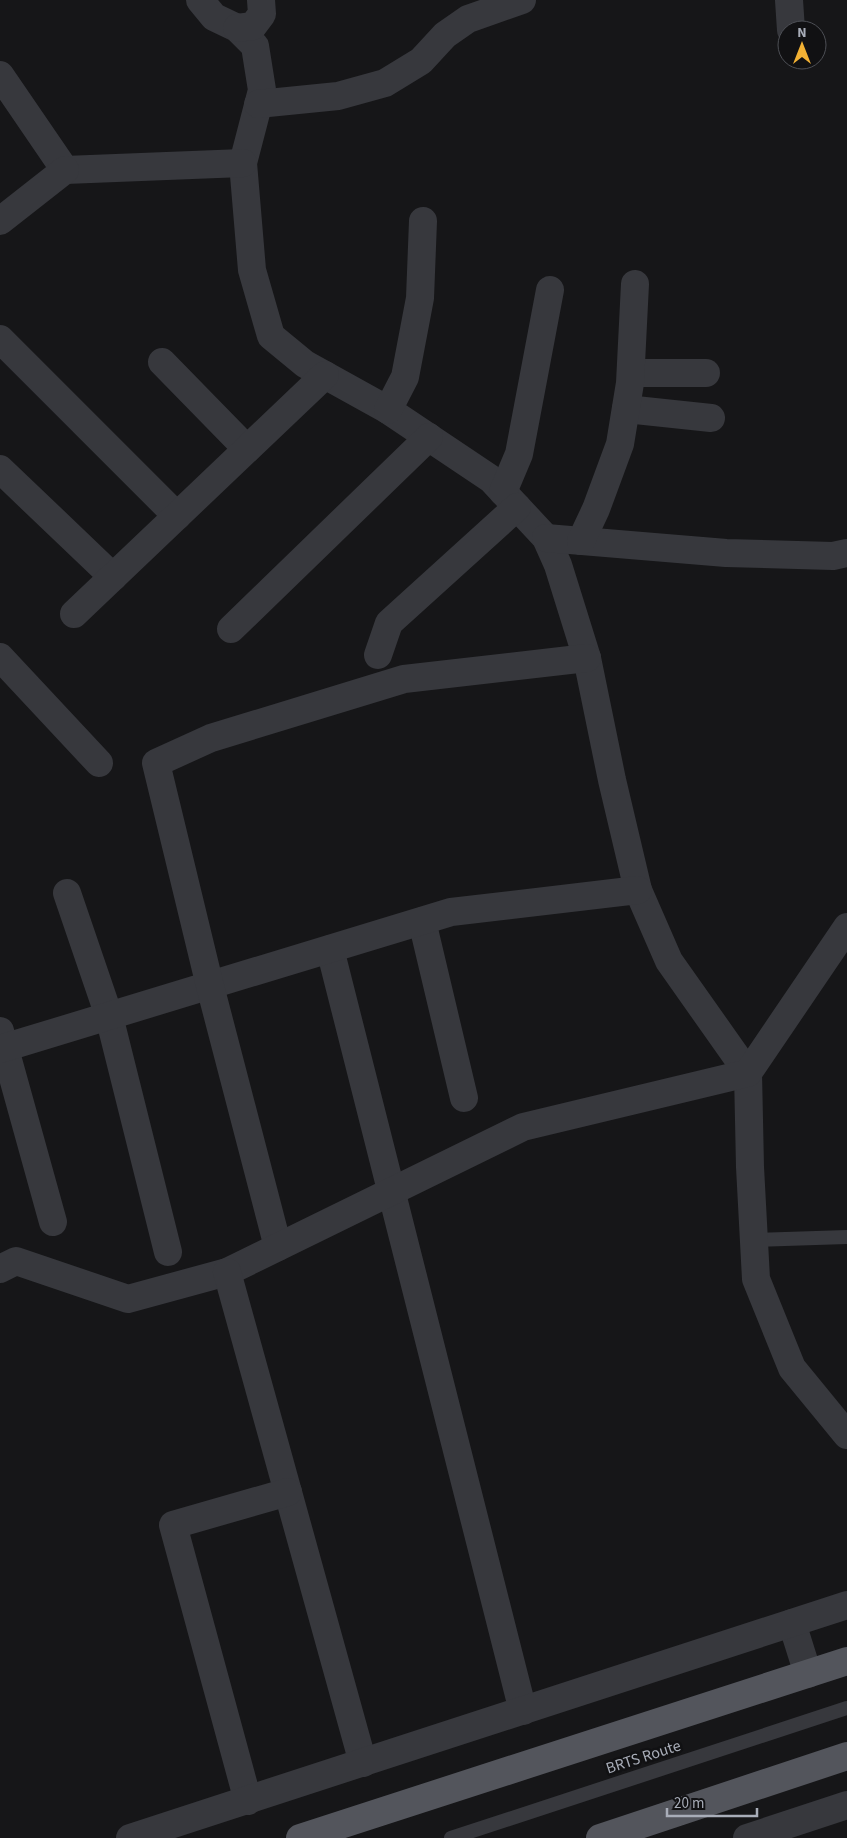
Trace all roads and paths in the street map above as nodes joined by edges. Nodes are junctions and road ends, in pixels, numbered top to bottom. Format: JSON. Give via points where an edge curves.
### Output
{"nodes":[{"id":1,"x":200,"y":0,"type":"edge"},
{"id":2,"x":261,"y":0,"type":"edge"},
{"id":3,"x":522,"y":0,"type":"edge"},
{"id":4,"x":789,"y":0,"type":"edge"},
{"id":5,"x":484,"y":6,"type":"edge"},
{"id":6,"x":790,"y":20,"type":"edge"},
{"id":7,"x":237,"y":28,"type":"junction"},
{"id":8,"x":0,"y":75,"type":"edge"},
{"id":9,"x":258,"y":104,"type":"junction"},
{"id":10,"x":243,"y":163,"type":"junction"},
{"id":11,"x":65,"y":170,"type":"junction"},
{"id":12,"x":0,"y":220,"type":"edge"},
{"id":13,"x":423,"y":221,"type":"dead end"},
{"id":14,"x":635,"y":284,"type":"dead end"},
{"id":15,"x":550,"y":290,"type":"dead end"},
{"id":16,"x":0,"y":339,"type":"edge"},
{"id":17,"x":162,"y":362,"type":"dead end"},
{"id":18,"x":631,"y":373,"type":"junction"},
{"id":19,"x":706,"y":373,"type":"dead end"},
{"id":20,"x":325,"y":375,"type":"junction"},
{"id":21,"x":626,"y":409,"type":"junction"},
{"id":22,"x":388,"y":410,"type":"junction"},
{"id":23,"x":711,"y":418,"type":"dead end"},
{"id":24,"x":429,"y":437,"type":"junction"},
{"id":25,"x":247,"y":449,"type":"junction"},
{"id":26,"x":0,"y":469,"type":"edge"},
{"id":27,"x":510,"y":499,"type":"junction"},
{"id":28,"x":177,"y":516,"type":"junction"},
{"id":29,"x":546,"y":538,"type":"junction"},
{"id":30,"x":581,"y":541,"type":"junction"},
{"id":31,"x":847,"y":553,"type":"edge"},
{"id":32,"x":113,"y":577,"type":"junction"},
{"id":33,"x":74,"y":614,"type":"dead end"},
{"id":34,"x":231,"y":629,"type":"dead end"},
{"id":35,"x":378,"y":655,"type":"dead end"},
{"id":36,"x":0,"y":658,"type":"edge"},
{"id":37,"x":587,"y":658,"type":"junction"},
{"id":38,"x":99,"y":763,"type":"dead end"},
{"id":39,"x":638,"y":890,"type":"junction"},
{"id":40,"x":67,"y":893,"type":"dead end"},
{"id":41,"x":422,"y":921,"type":"junction"},
{"id":42,"x":847,"y":927,"type":"edge"},
{"id":43,"x":330,"y":949,"type":"junction"},
{"id":44,"x":210,"y":986,"type":"junction"},
{"id":45,"x":109,"y":1016,"type":"junction"},
{"id":46,"x":2,"y":1042,"type":"edge"},
{"id":47,"x":748,"y":1073,"type":"junction"},
{"id":48,"x":464,"y":1098,"type":"dead end"},
{"id":49,"x":391,"y":1192,"type":"junction"},
{"id":50,"x":53,"y":1222,"type":"dead end"},
{"id":51,"x":847,"y":1237,"type":"edge"},
{"id":52,"x":754,"y":1240,"type":"junction"},
{"id":53,"x":278,"y":1247,"type":"junction"},
{"id":54,"x":168,"y":1252,"type":"dead end"},
{"id":55,"x":0,"y":1270,"type":"edge"},
{"id":56,"x":227,"y":1272,"type":"junction"},
{"id":57,"x":847,"y":1435,"type":"edge"},
{"id":58,"x":288,"y":1492,"type":"junction"},
{"id":59,"x":847,"y":1605,"type":"edge"},
{"id":60,"x":792,"y":1623,"type":"junction"},
{"id":61,"x":847,"y":1661,"type":"edge"},
{"id":62,"x":808,"y":1674,"type":"junction"},
{"id":63,"x":847,"y":1708,"type":"edge"},
{"id":64,"x":523,"y":1710,"type":"junction"},
{"id":65,"x":847,"y":1756,"type":"edge"},
{"id":66,"x":363,"y":1763,"type":"junction"},
{"id":67,"x":248,"y":1800,"type":"junction"},
{"id":68,"x":847,"y":1805,"type":"edge"},
{"id":69,"x":130,"y":1838,"type":"edge"},
{"id":70,"x":300,"y":1838,"type":"edge"},
{"id":71,"x":451,"y":1838,"type":"edge"},
{"id":72,"x":600,"y":1838,"type":"edge"},
{"id":73,"x":747,"y":1838,"type":"edge"}],
"edges":[{"from":1,"to":7,"type":"street","via":[[214,17]]},
{"from":2,"to":7,"type":"street","via":[[262,14],[253,26]]},
{"from":3,"to":5,"type":"street"},
{"from":4,"to":6,"type":"street"},
{"from":5,"to":9,"type":"street","via":[[445,35],[421,61],[385,83],[338,96]]},
{"from":7,"to":9,"type":"street","via":[[255,46],[262,90]]},
{"from":8,"to":11,"type":"street"},
{"from":9,"to":10,"type":"street"},
{"from":10,"to":11,"type":"street"},
{"from":10,"to":20,"type":"street","via":[[252,270],[271,336],[305,364]]},
{"from":11,"to":12,"type":"street"},
{"from":13,"to":22,"type":"street","via":[[418,307],[405,377]]},
{"from":14,"to":18,"type":"street"},
{"from":15,"to":27,"type":"street"},
{"from":16,"to":28,"type":"street"},
{"from":17,"to":25,"type":"street"},
{"from":18,"to":19,"type":"street"},
{"from":18,"to":21,"type":"street"},
{"from":20,"to":22,"type":"street"},
{"from":20,"to":25,"type":"street"},
{"from":21,"to":23,"type":"street"},
{"from":21,"to":30,"type":"street","via":[[620,444]]},
{"from":22,"to":24,"type":"street"},
{"from":24,"to":27,"type":"street","via":[[492,479]]},
{"from":24,"to":34,"type":"street"},
{"from":25,"to":28,"type":"street"},
{"from":26,"to":32,"type":"street"},
{"from":27,"to":29,"type":"street"},
{"from":27,"to":35,"type":"street","via":[[389,623]]},
{"from":28,"to":32,"type":"street"},
{"from":29,"to":30,"type":"street"},
{"from":29,"to":37,"type":"street","via":[[558,565]]},
{"from":30,"to":31,"type":"street","via":[[726,553],[833,556]]},
{"from":32,"to":33,"type":"street"},
{"from":36,"to":38,"type":"street"},
{"from":37,"to":39,"type":"street"},
{"from":37,"to":44,"type":"street","via":[[404,679],[211,738],[156,763]]},
{"from":39,"to":41,"type":"street","via":[[451,912]]},
{"from":39,"to":47,"type":"street","via":[[669,961]]},
{"from":40,"to":45,"type":"street"},
{"from":41,"to":43,"type":"street"},
{"from":41,"to":48,"type":"street"},
{"from":42,"to":47,"type":"street"},
{"from":43,"to":44,"type":"street"},
{"from":43,"to":49,"type":"street"},
{"from":44,"to":45,"type":"street"},
{"from":44,"to":53,"type":"street"},
{"from":45,"to":46,"type":"street"},
{"from":45,"to":54,"type":"street"},
{"from":46,"to":50,"type":"street"},
{"from":47,"to":49,"type":"street","via":[[523,1127]]},
{"from":47,"to":52,"type":"street"},
{"from":49,"to":53,"type":"street"},
{"from":49,"to":64,"type":"street"},
{"from":51,"to":52,"type":"lane"},
{"from":52,"to":57,"type":"street","via":[[756,1279],[792,1368]]},
{"from":53,"to":56,"type":"street"},
{"from":55,"to":56,"type":"street","via":[[16,1261],[128,1299]]},
{"from":56,"to":58,"type":"street"},
{"from":58,"to":66,"type":"street"},
{"from":58,"to":67,"type":"street","via":[[173,1525]]},
{"from":59,"to":60,"type":"street"},
{"from":60,"to":62,"type":"street"},
{"from":60,"to":64,"type":"street"},
{"from":61,"to":62,"type":"main road"},
{"from":62,"to":70,"type":"main road"},
{"from":63,"to":71,"type":"lane","name":"BRTS Route"},
{"from":64,"to":66,"type":"street"},
{"from":65,"to":72,"type":"main road"},
{"from":66,"to":67,"type":"street"},
{"from":67,"to":69,"type":"street"},
{"from":68,"to":73,"type":"street"}]}
